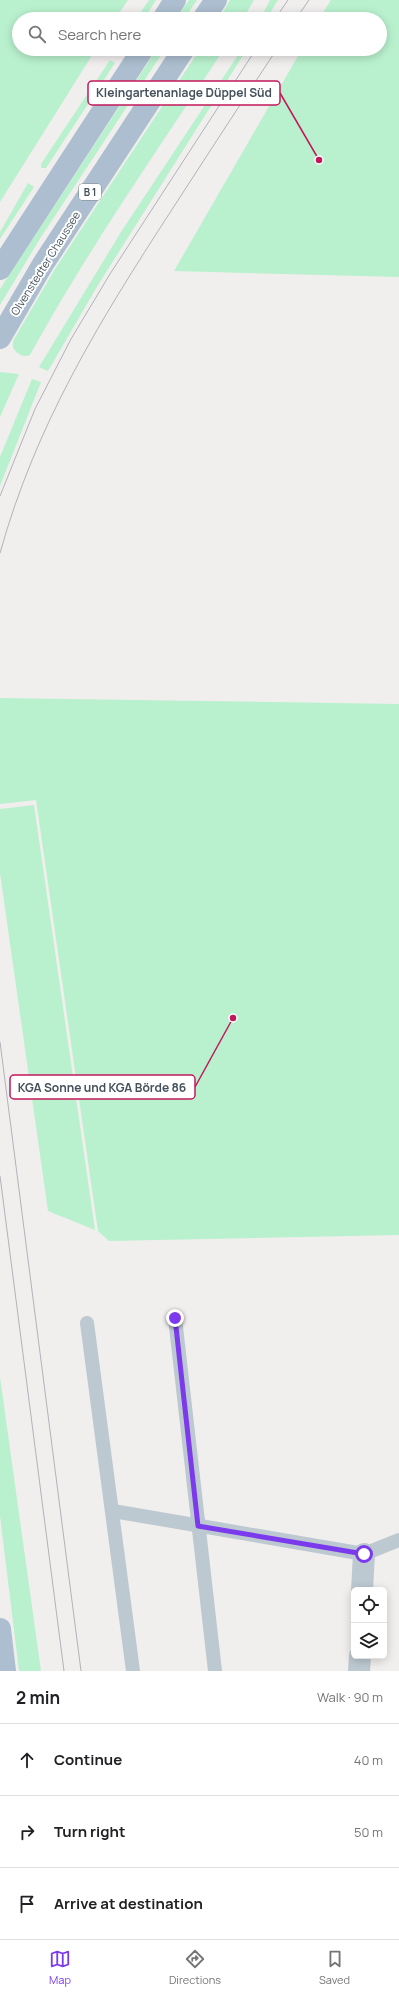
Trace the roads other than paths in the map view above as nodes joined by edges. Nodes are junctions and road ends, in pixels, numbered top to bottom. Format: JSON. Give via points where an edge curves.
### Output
{"nodes":[{"id":1,"x":175,"y":0,"type":"edge"},
{"id":2,"x":216,"y":0,"type":"edge"},
{"id":3,"x":167,"y":12,"type":"edge"},
{"id":4,"x":208,"y":12,"type":"edge"},
{"id":5,"x":138,"y":56,"type":"edge"},
{"id":6,"x":179,"y":56,"type":"edge"},
{"id":7,"x":0,"y":269,"type":"edge"},
{"id":8,"x":0,"y":338,"type":"edge"},
{"id":9,"x":175,"y":1318,"type":"dead end"},
{"id":10,"x":87,"y":1323,"type":"dead end"},
{"id":11,"x":113,"y":1511,"type":"junction"},
{"id":12,"x":198,"y":1526,"type":"junction"},
{"id":13,"x":399,"y":1540,"type":"edge"},
{"id":14,"x":364,"y":1554,"type":"junction"},
{"id":15,"x":362,"y":1587,"type":"edge"},
{"id":16,"x":0,"y":1628,"type":"edge"},
{"id":17,"x":360,"y":1659,"type":"edge"},
{"id":18,"x":5,"y":1671,"type":"edge"},
{"id":19,"x":133,"y":1671,"type":"edge"},
{"id":20,"x":215,"y":1671,"type":"edge"},
{"id":21,"x":359,"y":1671,"type":"edge"}],
"edges":[{"from":1,"to":3,"type":"main road"},
{"from":2,"to":4,"type":"main road"},
{"from":5,"to":7,"type":"main road"},
{"from":6,"to":8,"type":"main road","name":"Olvenstedter Chaussee","number":"B 1","via":[[40,270]]},
{"from":9,"to":12,"type":"lane"},
{"from":10,"to":11,"type":"lane"},
{"from":11,"to":12,"type":"lane"},
{"from":11,"to":19,"type":"lane"},
{"from":12,"to":14,"type":"lane"},
{"from":12,"to":20,"type":"lane"},
{"from":13,"to":14,"type":"lane"},
{"from":14,"to":15,"type":"street"},
{"from":16,"to":18,"type":"main road"},
{"from":17,"to":21,"type":"street"}]}
